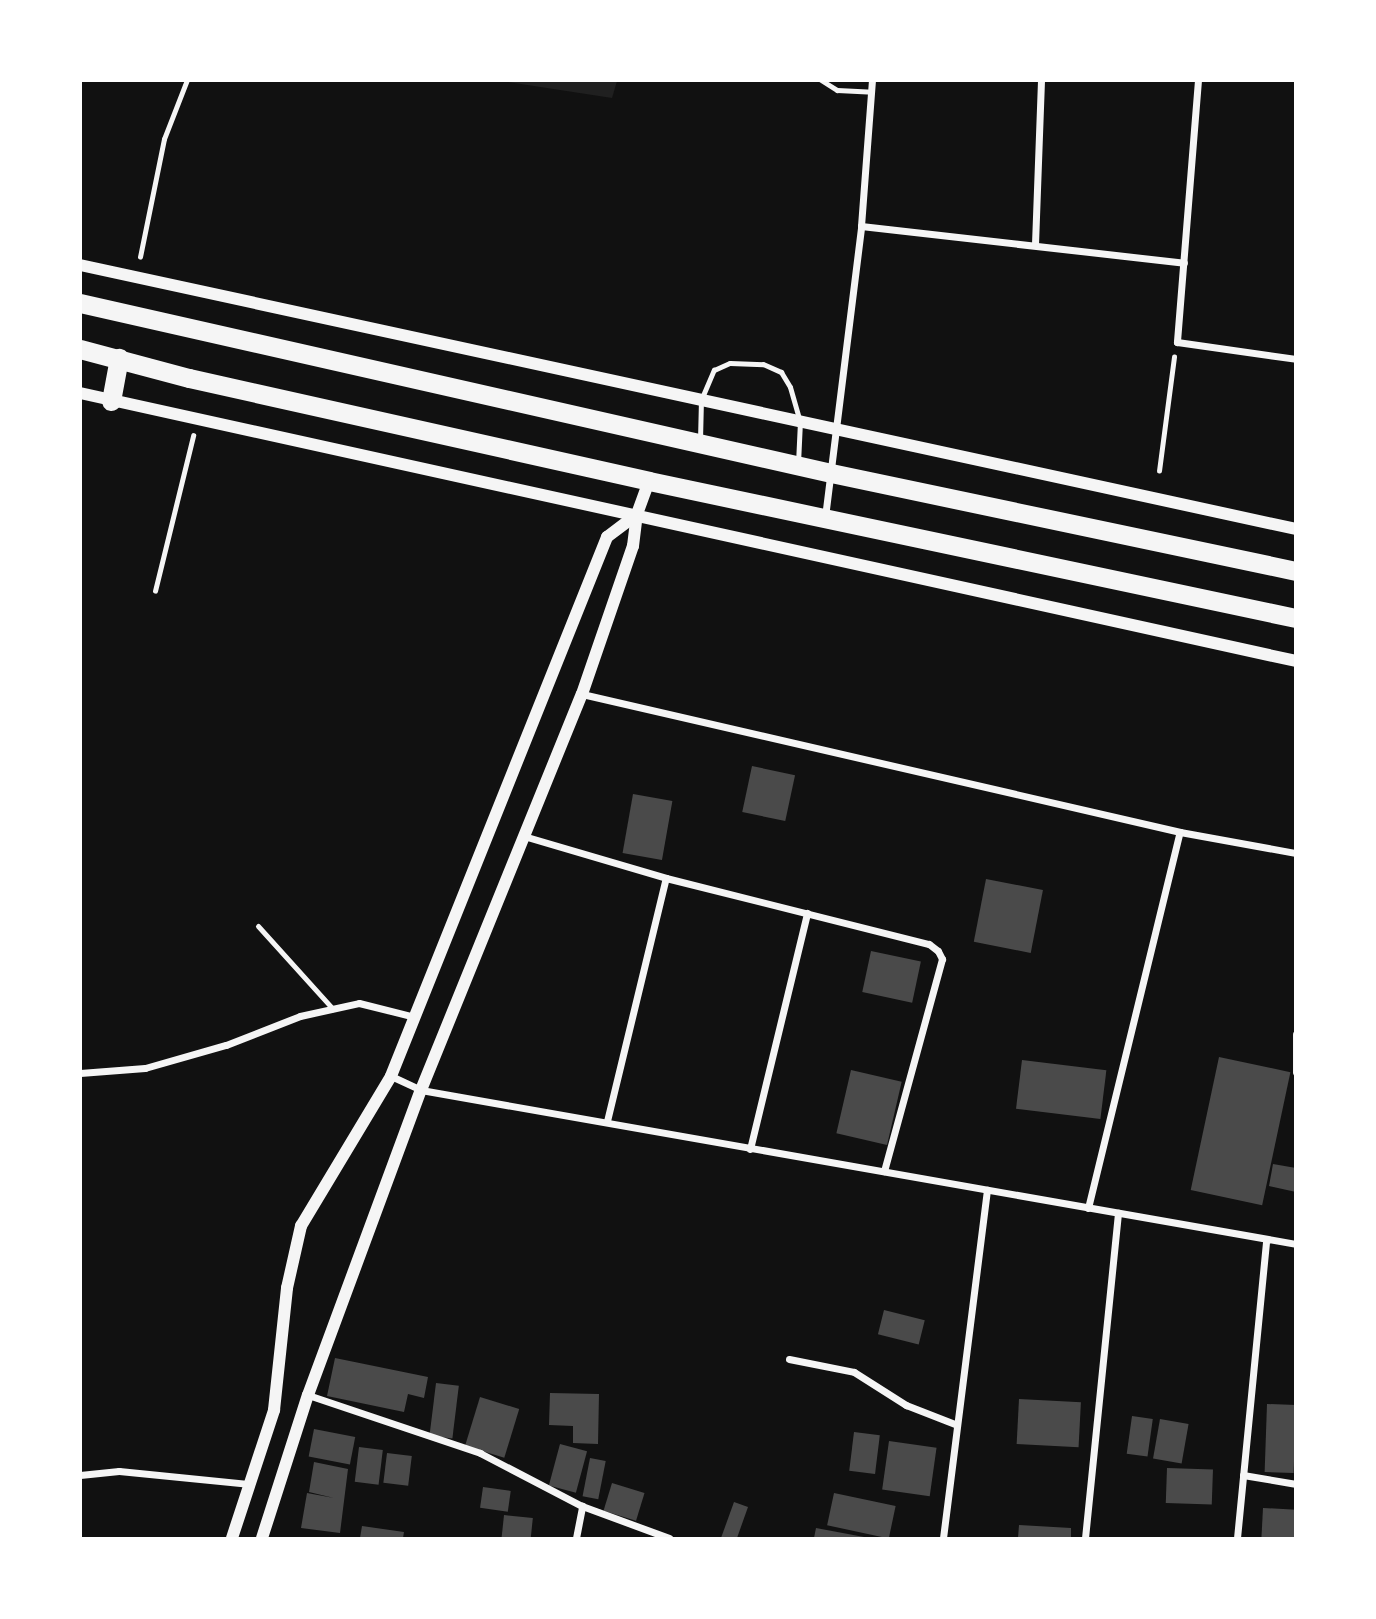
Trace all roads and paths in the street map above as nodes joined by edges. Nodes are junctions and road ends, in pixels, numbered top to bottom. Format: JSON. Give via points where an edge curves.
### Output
{"nodes":[{"id":1,"x":187,"y":80,"type":"edge"},
{"id":2,"x":821,"y":80,"type":"edge"},
{"id":3,"x":872,"y":80,"type":"edge"},
{"id":4,"x":1041,"y":80,"type":"edge"},
{"id":5,"x":1198,"y":80,"type":"edge"},
{"id":6,"x":872,"y":92,"type":"junction"},
{"id":7,"x":862,"y":226,"type":"junction"},
{"id":8,"x":1035,"y":244,"type":"junction"},
{"id":9,"x":1184,"y":263,"type":"junction"},
{"id":10,"x":80,"y":265,"type":"edge"},
{"id":11,"x":134,"y":278,"type":"junction"},
{"id":12,"x":80,"y":303,"type":"edge"},
{"id":13,"x":1177,"y":342,"type":"junction"},
{"id":14,"x":80,"y":349,"type":"edge"},
{"id":15,"x":119,"y":358,"type":"junction"},
{"id":16,"x":1296,"y":359,"type":"edge"},
{"id":17,"x":80,"y":393,"type":"edge"},
{"id":18,"x":701,"y":400,"type":"junction"},
{"id":19,"x":111,"y":401,"type":"junction"},
{"id":20,"x":800,"y":421,"type":"junction"},
{"id":21,"x":196,"y":422,"type":"junction"},
{"id":22,"x":836,"y":429,"type":"junction"},
{"id":23,"x":700,"y":440,"type":"junction"},
{"id":24,"x":798,"y":465,"type":"junction"},
{"id":25,"x":1160,"y":471,"type":"dead end"},
{"id":26,"x":831,"y":472,"type":"junction"},
{"id":27,"x":649,"y":481,"type":"junction"},
{"id":28,"x":637,"y":514,"type":"junction"},
{"id":29,"x":825,"y":518,"type":"junction"},
{"id":30,"x":1296,"y":529,"type":"edge"},
{"id":31,"x":1296,"y":571,"type":"edge"},
{"id":32,"x":155,"y":591,"type":"dead end"},
{"id":33,"x":1296,"y":618,"type":"edge"},
{"id":34,"x":1296,"y":661,"type":"edge"},
{"id":35,"x":582,"y":694,"type":"junction"},
{"id":36,"x":1180,"y":832,"type":"junction"},
{"id":37,"x":527,"y":837,"type":"junction"},
{"id":38,"x":1296,"y":853,"type":"edge"},
{"id":39,"x":666,"y":878,"type":"junction"},
{"id":40,"x":807,"y":913,"type":"junction"},
{"id":41,"x":258,"y":926,"type":"dead end"},
{"id":42,"x":333,"y":1009,"type":"junction"},
{"id":43,"x":415,"y":1017,"type":"junction"},
{"id":44,"x":1296,"y":1034,"type":"edge"},
{"id":45,"x":1296,"y":1072,"type":"edge"},
{"id":46,"x":80,"y":1073,"type":"edge"},
{"id":47,"x":391,"y":1076,"type":"junction"},
{"id":48,"x":421,"y":1090,"type":"junction"},
{"id":49,"x":607,"y":1121,"type":"junction"},
{"id":50,"x":750,"y":1149,"type":"junction"},
{"id":51,"x":884,"y":1171,"type":"junction"},
{"id":52,"x":986,"y":1190,"type":"junction"},
{"id":53,"x":1088,"y":1208,"type":"junction"},
{"id":54,"x":1118,"y":1213,"type":"junction"},
{"id":55,"x":1266,"y":1240,"type":"junction"},
{"id":56,"x":1296,"y":1244,"type":"edge"},
{"id":57,"x":789,"y":1359,"type":"dead end"},
{"id":58,"x":308,"y":1395,"type":"junction"},
{"id":59,"x":955,"y":1424,"type":"junction"},
{"id":60,"x":80,"y":1475,"type":"edge"},
{"id":61,"x":1243,"y":1475,"type":"junction"},
{"id":62,"x":250,"y":1484,"type":"junction"},
{"id":63,"x":1296,"y":1484,"type":"edge"},
{"id":64,"x":582,"y":1506,"type":"junction"},
{"id":65,"x":232,"y":1538,"type":"edge"},
{"id":66,"x":262,"y":1538,"type":"edge"},
{"id":67,"x":576,"y":1538,"type":"edge"},
{"id":68,"x":669,"y":1538,"type":"edge"},
{"id":69,"x":943,"y":1538,"type":"edge"},
{"id":70,"x":1085,"y":1538,"type":"edge"},
{"id":71,"x":1237,"y":1538,"type":"edge"}],
"edges":[{"from":1,"to":11,"type":"path","via":[[164,139]]},
{"from":2,"to":6,"type":"lane","via":[[837,90]]},
{"from":3,"to":6,"type":"street"},
{"from":4,"to":8,"type":"street"},
{"from":5,"to":9,"type":"street"},
{"from":6,"to":7,"type":"street"},
{"from":7,"to":8,"type":"street"},
{"from":7,"to":22,"type":"street"},
{"from":8,"to":9,"type":"street"},
{"from":9,"to":13,"type":"street"},
{"from":10,"to":11,"type":"street"},
{"from":11,"to":18,"type":"street"},
{"from":12,"to":23,"type":"highway"},
{"from":13,"to":16,"type":"street"},
{"from":13,"to":25,"type":"path"},
{"from":14,"to":15,"type":"highway"},
{"from":15,"to":19,"type":"highway"},
{"from":15,"to":27,"type":"highway","via":[[189,378]]},
{"from":17,"to":19,"type":"street"},
{"from":18,"to":20,"type":"street"},
{"from":18,"to":20,"type":"lane","via":[[714,370],[730,363],[763,364],[782,372]]},
{"from":18,"to":23,"type":"lane"},
{"from":19,"to":21,"type":"street"},
{"from":20,"to":22,"type":"street"},
{"from":20,"to":24,"type":"lane"},
{"from":21,"to":28,"type":"street"},
{"from":21,"to":32,"type":"path"},
{"from":22,"to":26,"type":"street"},
{"from":22,"to":30,"type":"street"},
{"from":23,"to":24,"type":"highway"},
{"from":24,"to":26,"type":"highway"},
{"from":26,"to":29,"type":"street"},
{"from":26,"to":31,"type":"highway"},
{"from":27,"to":28,"type":"street"},
{"from":27,"to":29,"type":"highway"},
{"from":28,"to":34,"type":"street"},
{"from":28,"to":35,"type":"street","via":[[633,546]]},
{"from":28,"to":43,"type":"street","via":[[607,537]]},
{"from":29,"to":33,"type":"highway"},
{"from":35,"to":36,"type":"street"},
{"from":35,"to":37,"type":"street"},
{"from":36,"to":38,"type":"street"},
{"from":36,"to":53,"type":"street"},
{"from":37,"to":39,"type":"street"},
{"from":37,"to":48,"type":"street"},
{"from":39,"to":40,"type":"street"},
{"from":39,"to":49,"type":"street"},
{"from":40,"to":50,"type":"street"},
{"from":40,"to":51,"type":"street","via":[[929,944],[942,959]]},
{"from":41,"to":42,"type":"lane"},
{"from":42,"to":43,"type":"street","via":[[359,1003]]},
{"from":42,"to":46,"type":"street","via":[[145,1068]]},
{"from":43,"to":47,"type":"street"},
{"from":44,"to":45,"type":"street"},
{"from":47,"to":48,"type":"street"},
{"from":47,"to":62,"type":"street","via":[[301,1226],[287,1288],[274,1410]]},
{"from":48,"to":49,"type":"street"},
{"from":48,"to":58,"type":"street"},
{"from":49,"to":50,"type":"street"},
{"from":50,"to":51,"type":"street"},
{"from":51,"to":52,"type":"street"},
{"from":52,"to":53,"type":"street"},
{"from":52,"to":59,"type":"street","via":[[976,1301]]},
{"from":53,"to":54,"type":"street"},
{"from":54,"to":55,"type":"street"},
{"from":54,"to":70,"type":"street"},
{"from":55,"to":56,"type":"street"},
{"from":55,"to":61,"type":"street"},
{"from":57,"to":59,"type":"street","via":[[854,1372],[906,1405]]},
{"from":58,"to":64,"type":"street","via":[[480,1453]]},
{"from":58,"to":66,"type":"street"},
{"from":59,"to":69,"type":"street"},
{"from":60,"to":62,"type":"street","via":[[119,1471]]},
{"from":61,"to":63,"type":"street"},
{"from":61,"to":71,"type":"street"},
{"from":62,"to":65,"type":"street"},
{"from":64,"to":67,"type":"street"},
{"from":64,"to":68,"type":"street"}]}
